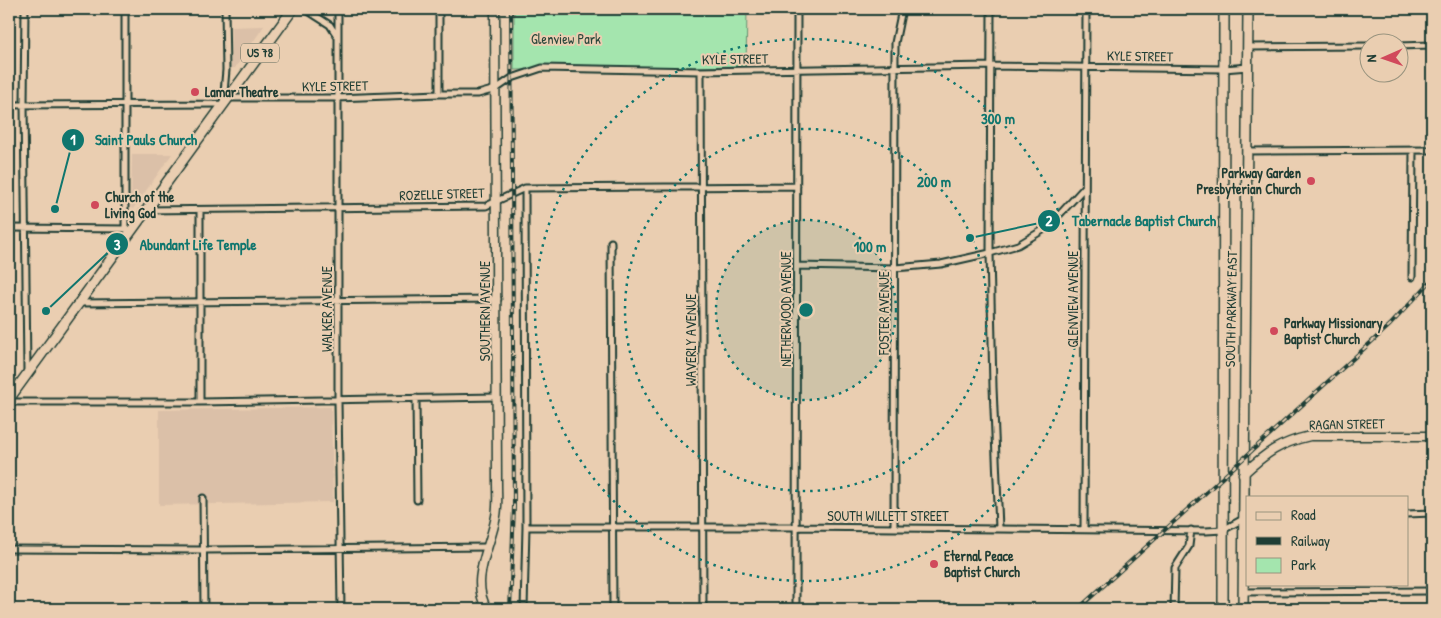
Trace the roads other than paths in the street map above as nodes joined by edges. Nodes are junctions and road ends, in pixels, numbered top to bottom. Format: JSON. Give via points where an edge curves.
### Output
{"nodes":[{"id":1,"x":25,"y":9,"type":"edge"},
{"id":2,"x":125,"y":9,"type":"edge"},
{"id":3,"x":225,"y":9,"type":"edge"},
{"id":4,"x":293,"y":9,"type":"edge"},
{"id":5,"x":305,"y":9,"type":"edge"},
{"id":6,"x":338,"y":9,"type":"edge"},
{"id":7,"x":439,"y":9,"type":"edge"},
{"id":8,"x":495,"y":9,"type":"edge"},
{"id":9,"x":797,"y":9,"type":"edge"},
{"id":10,"x":902,"y":9,"type":"edge"},
{"id":11,"x":991,"y":9,"type":"edge"},
{"id":12,"x":1086,"y":9,"type":"edge"},
{"id":13,"x":1224,"y":9,"type":"edge"},
{"id":14,"x":1248,"y":9,"type":"edge"},
{"id":15,"x":338,"y":36,"type":"junction"},
{"id":16,"x":1358,"y":46,"type":"edge"},
{"id":17,"x":1408,"y":46,"type":"edge"},
{"id":18,"x":1432,"y":46,"type":"edge"},
{"id":19,"x":1249,"y":48,"type":"junction"},
{"id":20,"x":991,"y":66,"type":"junction"},
{"id":21,"x":1086,"y":66,"type":"junction"},
{"id":22,"x":1248,"y":67,"type":"junction"},
{"id":23,"x":797,"y":68,"type":"junction"},
{"id":24,"x":895,"y":68,"type":"junction"},
{"id":25,"x":1224,"y":69,"type":"junction"},
{"id":26,"x":701,"y":71,"type":"junction"},
{"id":27,"x":496,"y":89,"type":"junction"},
{"id":28,"x":439,"y":94,"type":"junction"},
{"id":29,"x":337,"y":98,"type":"junction"},
{"id":30,"x":225,"y":101,"type":"junction"},
{"id":31,"x":9,"y":104,"type":"edge"},
{"id":32,"x":24,"y":104,"type":"junction"},
{"id":33,"x":125,"y":104,"type":"junction"},
{"id":34,"x":1246,"y":150,"type":"junction"},
{"id":35,"x":1413,"y":150,"type":"junction"},
{"id":36,"x":1432,"y":150,"type":"edge"},
{"id":37,"x":701,"y":186,"type":"junction"},
{"id":38,"x":797,"y":186,"type":"junction"},
{"id":39,"x":525,"y":188,"type":"junction"},
{"id":40,"x":1084,"y":188,"type":"junction"},
{"id":41,"x":497,"y":201,"type":"junction"},
{"id":42,"x":338,"y":208,"type":"junction"},
{"id":43,"x":145,"y":210,"type":"junction"},
{"id":44,"x":200,"y":210,"type":"junction"},
{"id":45,"x":9,"y":228,"type":"edge"},
{"id":46,"x":25,"y":228,"type":"junction"},
{"id":47,"x":128,"y":229,"type":"junction"},
{"id":48,"x":611,"y":242,"type":"dead end"},
{"id":49,"x":990,"y":254,"type":"junction"},
{"id":50,"x":797,"y":266,"type":"junction"},
{"id":51,"x":895,"y":268,"type":"junction"},
{"id":52,"x":1412,"y":278,"type":"dead end"},
{"id":53,"x":498,"y":299,"type":"junction"},
{"id":54,"x":338,"y":302,"type":"junction"},
{"id":55,"x":78,"y":303,"type":"junction"},
{"id":56,"x":200,"y":303,"type":"junction"},
{"id":57,"x":27,"y":374,"type":"junction"},
{"id":58,"x":497,"y":397,"type":"junction"},
{"id":59,"x":416,"y":398,"type":"junction"},
{"id":60,"x":9,"y":400,"type":"edge"},
{"id":61,"x":338,"y":401,"type":"junction"},
{"id":62,"x":200,"y":402,"type":"junction"},
{"id":63,"x":1432,"y":436,"type":"edge"},
{"id":64,"x":1243,"y":474,"type":"junction"},
{"id":65,"x":203,"y":498,"type":"dead end"},
{"id":66,"x":417,"y":500,"type":"dead end"},
{"id":67,"x":1432,"y":513,"type":"edge"},
{"id":68,"x":1408,"y":514,"type":"edge"},
{"id":69,"x":1246,"y":518,"type":"edge"},
{"id":70,"x":612,"y":527,"type":"junction"},
{"id":71,"x":702,"y":527,"type":"junction"},
{"id":72,"x":796,"y":527,"type":"junction"},
{"id":73,"x":526,"y":528,"type":"junction"},
{"id":74,"x":894,"y":528,"type":"junction"},
{"id":75,"x":999,"y":528,"type":"junction"},
{"id":76,"x":1084,"y":529,"type":"junction"},
{"id":77,"x":1191,"y":530,"type":"junction"},
{"id":78,"x":1223,"y":530,"type":"junction"},
{"id":79,"x":489,"y":547,"type":"junction"},
{"id":80,"x":340,"y":548,"type":"junction"},
{"id":81,"x":9,"y":549,"type":"edge"},
{"id":82,"x":203,"y":550,"type":"junction"},
{"id":83,"x":1432,"y":591,"type":"edge"},
{"id":84,"x":1243,"y":592,"type":"junction"},
{"id":85,"x":1173,"y":608,"type":"edge"},
{"id":86,"x":204,"y":609,"type":"edge"},
{"id":87,"x":341,"y":609,"type":"edge"},
{"id":88,"x":488,"y":609,"type":"edge"},
{"id":89,"x":524,"y":609,"type":"edge"},
{"id":90,"x":613,"y":609,"type":"edge"},
{"id":91,"x":703,"y":609,"type":"edge"},
{"id":92,"x":796,"y":609,"type":"edge"},
{"id":93,"x":1223,"y":609,"type":"edge"},
{"id":94,"x":1243,"y":609,"type":"edge"}],
"edges":[{"from":1,"to":32,"type":"street"},
{"from":2,"to":33,"type":"street"},
{"from":3,"to":30,"type":"street"},
{"from":4,"to":30,"type":"main road","number":"US 78"},
{"from":5,"to":15,"type":"street","via":[[330,25]]},
{"from":6,"to":15,"type":"street","name":"WALKER AVENUE"},
{"from":7,"to":28,"type":"street"},
{"from":8,"to":27,"type":"main road","name":"SOUTHERN AVENUE"},
{"from":9,"to":23,"type":"street","name":"NETHERWOOD AVENUE"},
{"from":10,"to":24,"type":"street","name":"FOSTER AVENUE","via":[[895,43]]},
{"from":11,"to":20,"type":"street"},
{"from":12,"to":21,"type":"street","name":"GLENVIEW AVENUE"},
{"from":13,"to":25,"type":"main road","name":"SOUTH PARKWAY EAST"},
{"from":14,"to":19,"type":"main road","name":"SOUTH PARKWAY EAST"},
{"from":15,"to":29,"type":"street","name":"WALKER AVENUE"},
{"from":16,"to":19,"type":"street"},
{"from":17,"to":18,"type":"street"},
{"from":19,"to":22,"type":"main road","name":"SOUTH PARKWAY EAST"},
{"from":20,"to":21,"type":"street","name":"KYLE STREET"},
{"from":20,"to":24,"type":"street","name":"KYLE STREET"},
{"from":20,"to":49,"type":"street"},
{"from":21,"to":25,"type":"street","name":"KYLE STREET"},
{"from":21,"to":40,"type":"street","name":"GLENVIEW AVENUE"},
{"from":22,"to":25,"type":"street","name":"KYLE STREET"},
{"from":22,"to":34,"type":"main road","name":"SOUTH PARKWAY EAST"},
{"from":23,"to":24,"type":"street","name":"KYLE STREET"},
{"from":23,"to":26,"type":"street","name":"KYLE STREET"},
{"from":23,"to":38,"type":"street","name":"NETHERWOOD AVENUE"},
{"from":24,"to":51,"type":"street","name":"FOSTER AVENUE"},
{"from":25,"to":78,"type":"main road","name":"SOUTH PARKWAY EAST"},
{"from":26,"to":27,"type":"street","name":"KYLE STREET","via":[[542,68],[512,78]]},
{"from":26,"to":37,"type":"street","name":"WAVERLY AVENUE"},
{"from":27,"to":28,"type":"street","name":"KYLE STREET","via":[[478,94]]},
{"from":27,"to":41,"type":"main road","name":"SOUTHERN AVENUE"},
{"from":28,"to":29,"type":"street","name":"KYLE STREET"},
{"from":29,"to":30,"type":"street","name":"KYLE STREET"},
{"from":29,"to":42,"type":"street","name":"WALKER AVENUE"},
{"from":30,"to":33,"type":"street","name":"KYLE STREET"},
{"from":30,"to":43,"type":"main road","number":"US 78"},
{"from":31,"to":32,"type":"street","name":"KYLE STREET"},
{"from":32,"to":33,"type":"street","name":"KYLE STREET"},
{"from":32,"to":46,"type":"street"},
{"from":33,"to":47,"type":"street"},
{"from":34,"to":35,"type":"street"},
{"from":34,"to":64,"type":"main road","name":"SOUTH PARKWAY EAST"},
{"from":35,"to":36,"type":"street"},
{"from":35,"to":52,"type":"street"},
{"from":37,"to":38,"type":"street","name":"ROZELLE STREET"},
{"from":37,"to":39,"type":"street","name":"ROZELLE STREET"},
{"from":37,"to":71,"type":"street","name":"WAVERLY AVENUE"},
{"from":38,"to":50,"type":"street","name":"NETHERWOOD AVENUE"},
{"from":39,"to":41,"type":"street","name":"ROZELLE STREET"},
{"from":39,"to":73,"type":"street"},
{"from":40,"to":49,"type":"street","via":[[1048,227],[1018,245]]},
{"from":40,"to":76,"type":"street","name":"GLENVIEW AVENUE"},
{"from":41,"to":42,"type":"street","name":"ROZELLE STREET","via":[[486,206]]},
{"from":41,"to":53,"type":"main road","name":"SOUTHERN AVENUE"},
{"from":42,"to":44,"type":"street","name":"ROZELLE STREET"},
{"from":42,"to":54,"type":"street","name":"WALKER AVENUE"},
{"from":43,"to":44,"type":"street","name":"ROZELLE STREET"},
{"from":43,"to":47,"type":"main road","number":"US 78"},
{"from":44,"to":56,"type":"street"},
{"from":45,"to":46,"type":"street"},
{"from":46,"to":47,"type":"street"},
{"from":46,"to":57,"type":"street"},
{"from":47,"to":55,"type":"main road","number":"US 78"},
{"from":48,"to":70,"type":"street"},
{"from":49,"to":51,"type":"street","via":[[941,264]]},
{"from":49,"to":75,"type":"street"},
{"from":50,"to":51,"type":"street"},
{"from":50,"to":72,"type":"street","name":"NETHERWOOD AVENUE"},
{"from":51,"to":74,"type":"street","name":"FOSTER AVENUE"},
{"from":53,"to":54,"type":"street"},
{"from":53,"to":58,"type":"main road","name":"SOUTHERN AVENUE"},
{"from":54,"to":56,"type":"street"},
{"from":54,"to":61,"type":"street","name":"WALKER AVENUE"},
{"from":55,"to":56,"type":"street"},
{"from":55,"to":57,"type":"main road","number":"US 78"},
{"from":56,"to":62,"type":"street"},
{"from":57,"to":60,"type":"main road","number":"US 78"},
{"from":58,"to":59,"type":"street"},
{"from":58,"to":79,"type":"main road","name":"SOUTHERN AVENUE","via":[[496,515]]},
{"from":59,"to":61,"type":"street"},
{"from":59,"to":66,"type":"street"},
{"from":60,"to":62,"type":"street"},
{"from":61,"to":62,"type":"street"},
{"from":61,"to":80,"type":"street","name":"WALKER AVENUE"},
{"from":63,"to":64,"type":"main road","name":"RAGAN STREET","via":[[1310,436],[1274,448]]},
{"from":64,"to":69,"type":"main road","name":"SOUTH PARKWAY EAST"},
{"from":65,"to":82,"type":"street"},
{"from":67,"to":68,"type":"street"},
{"from":69,"to":78,"type":"street","name":"SOUTH WILLETT STREET"},
{"from":69,"to":84,"type":"main road","name":"SOUTH PARKWAY EAST"},
{"from":70,"to":71,"type":"street","name":"SOUTH WILLETT STREET"},
{"from":70,"to":73,"type":"street","name":"SOUTH WILLETT STREET"},
{"from":70,"to":90,"type":"street"},
{"from":71,"to":72,"type":"street","name":"SOUTH WILLETT STREET"},
{"from":71,"to":91,"type":"street","name":"WAVERLY AVENUE"},
{"from":72,"to":74,"type":"street","name":"SOUTH WILLETT STREET"},
{"from":72,"to":92,"type":"street","name":"NETHERWOOD AVENUE"},
{"from":73,"to":89,"type":"street"},
{"from":74,"to":75,"type":"street","name":"SOUTH WILLETT STREET"},
{"from":75,"to":76,"type":"street","name":"SOUTH WILLETT STREET"},
{"from":76,"to":77,"type":"street","name":"SOUTH WILLETT STREET"},
{"from":77,"to":78,"type":"street","name":"SOUTH WILLETT STREET"},
{"from":77,"to":85,"type":"street","via":[[1188,546],[1175,568]]},
{"from":78,"to":93,"type":"main road","name":"SOUTH PARKWAY EAST"},
{"from":79,"to":80,"type":"street"},
{"from":79,"to":88,"type":"main road","name":"SOUTHERN AVENUE","via":[[480,572],[480,588]]},
{"from":80,"to":82,"type":"street"},
{"from":80,"to":87,"type":"street","name":"WALKER AVENUE"},
{"from":81,"to":82,"type":"street"},
{"from":82,"to":86,"type":"street"},
{"from":83,"to":84,"type":"street"},
{"from":84,"to":94,"type":"main road","name":"SOUTH PARKWAY EAST"}]}
